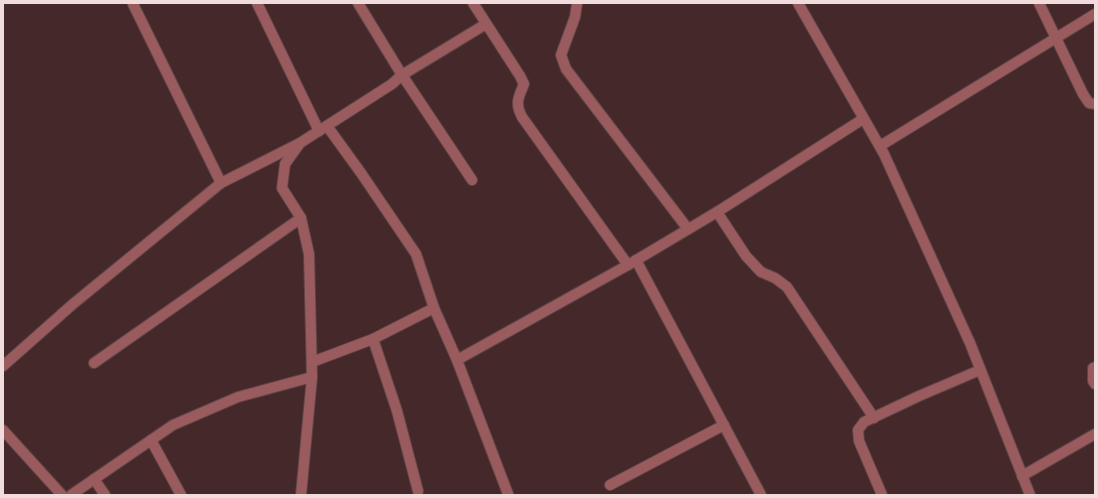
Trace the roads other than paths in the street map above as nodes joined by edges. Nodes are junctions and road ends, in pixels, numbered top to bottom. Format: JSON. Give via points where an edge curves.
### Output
{"nodes":[{"id":1,"x":257,"y":3,"type":"edge"},
{"id":2,"x":358,"y":3,"type":"edge"},
{"id":3,"x":473,"y":3,"type":"edge"},
{"id":4,"x":576,"y":3,"type":"edge"},
{"id":5,"x":798,"y":3,"type":"edge"},
{"id":6,"x":1038,"y":3,"type":"edge"},
{"id":7,"x":133,"y":4,"type":"dead end"},
{"id":8,"x":1095,"y":14,"type":"edge"},
{"id":9,"x":486,"y":24,"type":"junction"},
{"id":10,"x":1055,"y":38,"type":"junction"},
{"id":11,"x":402,"y":75,"type":"junction"},
{"id":12,"x":1095,"y":104,"type":"edge"},
{"id":13,"x":863,"y":119,"type":"junction"},
{"id":14,"x":323,"y":128,"type":"junction"},
{"id":15,"x":300,"y":143,"type":"junction"},
{"id":16,"x":880,"y":146,"type":"junction"},
{"id":17,"x":472,"y":180,"type":"dead end"},
{"id":18,"x":221,"y":184,"type":"junction"},
{"id":19,"x":717,"y":212,"type":"junction"},
{"id":20,"x":300,"y":218,"type":"junction"},
{"id":21,"x":688,"y":228,"type":"junction"},
{"id":22,"x":632,"y":262,"type":"junction"},
{"id":23,"x":434,"y":308,"type":"junction"},
{"id":24,"x":373,"y":339,"type":"junction"},
{"id":25,"x":457,"y":360,"type":"junction"},
{"id":26,"x":312,"y":362,"type":"junction"},
{"id":27,"x":94,"y":363,"type":"dead end"},
{"id":28,"x":3,"y":366,"type":"edge"},
{"id":29,"x":1095,"y":367,"type":"edge"},
{"id":30,"x":980,"y":370,"type":"junction"},
{"id":31,"x":312,"y":377,"type":"junction"},
{"id":32,"x":1095,"y":384,"type":"edge"},
{"id":33,"x":874,"y":418,"type":"junction"},
{"id":34,"x":724,"y":425,"type":"junction"},
{"id":35,"x":3,"y":430,"type":"edge"},
{"id":36,"x":1095,"y":434,"type":"edge"},
{"id":37,"x":151,"y":440,"type":"junction"},
{"id":38,"x":1022,"y":476,"type":"junction"},
{"id":39,"x":94,"y":480,"type":"junction"},
{"id":40,"x":610,"y":485,"type":"dead end"},
{"id":41,"x":418,"y":491,"type":"dead end"},
{"id":42,"x":508,"y":494,"type":"edge"},
{"id":43,"x":62,"y":495,"type":"edge"},
{"id":44,"x":71,"y":495,"type":"edge"},
{"id":45,"x":105,"y":495,"type":"edge"},
{"id":46,"x":181,"y":495,"type":"edge"},
{"id":47,"x":301,"y":495,"type":"edge"},
{"id":48,"x":761,"y":495,"type":"edge"},
{"id":49,"x":882,"y":495,"type":"edge"},
{"id":50,"x":1030,"y":495,"type":"edge"}],
"edges":[{"from":1,"to":14,"type":"street"},
{"from":2,"to":11,"type":"street"},
{"from":3,"to":9,"type":"street"},
{"from":4,"to":21,"type":"street","via":[[575,17],[561,55],[566,69]]},
{"from":5,"to":13,"type":"street"},
{"from":6,"to":10,"type":"street"},
{"from":7,"to":18,"type":"street"},
{"from":8,"to":10,"type":"street"},
{"from":9,"to":11,"type":"street"},
{"from":9,"to":22,"type":"street","via":[[524,84],[517,101],[522,117]]},
{"from":10,"to":12,"type":"street","via":[[1082,94],[1089,103]]},
{"from":10,"to":16,"type":"street"},
{"from":11,"to":14,"type":"street"},
{"from":11,"to":17,"type":"street"},
{"from":13,"to":16,"type":"street"},
{"from":13,"to":19,"type":"street"},
{"from":14,"to":15,"type":"street"},
{"from":14,"to":23,"type":"street","via":[[361,173],[416,254]]},
{"from":15,"to":18,"type":"street"},
{"from":15,"to":20,"type":"street","via":[[285,164],[282,188]]},
{"from":16,"to":30,"type":"street"},
{"from":18,"to":28,"type":"street","via":[[73,304]]},
{"from":19,"to":21,"type":"street"},
{"from":19,"to":33,"type":"street","via":[[746,256],[761,272],[787,287]]},
{"from":20,"to":26,"type":"street","via":[[309,254]]},
{"from":20,"to":27,"type":"street"},
{"from":21,"to":22,"type":"street"},
{"from":22,"to":25,"type":"street"},
{"from":22,"to":34,"type":"street"},
{"from":23,"to":24,"type":"street"},
{"from":23,"to":25,"type":"street"},
{"from":24,"to":26,"type":"street"},
{"from":24,"to":41,"type":"street","via":[[398,411]]},
{"from":25,"to":42,"type":"street"},
{"from":26,"to":31,"type":"street"},
{"from":29,"to":32,"type":"street"},
{"from":30,"to":33,"type":"street"},
{"from":30,"to":38,"type":"street"},
{"from":31,"to":37,"type":"street","via":[[238,397],[173,425]]},
{"from":31,"to":47,"type":"street"},
{"from":33,"to":49,"type":"street","via":[[864,422],[858,430],[859,441]]},
{"from":34,"to":40,"type":"street"},
{"from":34,"to":48,"type":"street"},
{"from":35,"to":43,"type":"street"},
{"from":36,"to":38,"type":"street"},
{"from":37,"to":39,"type":"street"},
{"from":37,"to":46,"type":"street"},
{"from":38,"to":50,"type":"street"},
{"from":39,"to":44,"type":"street"},
{"from":39,"to":45,"type":"street"}]}
